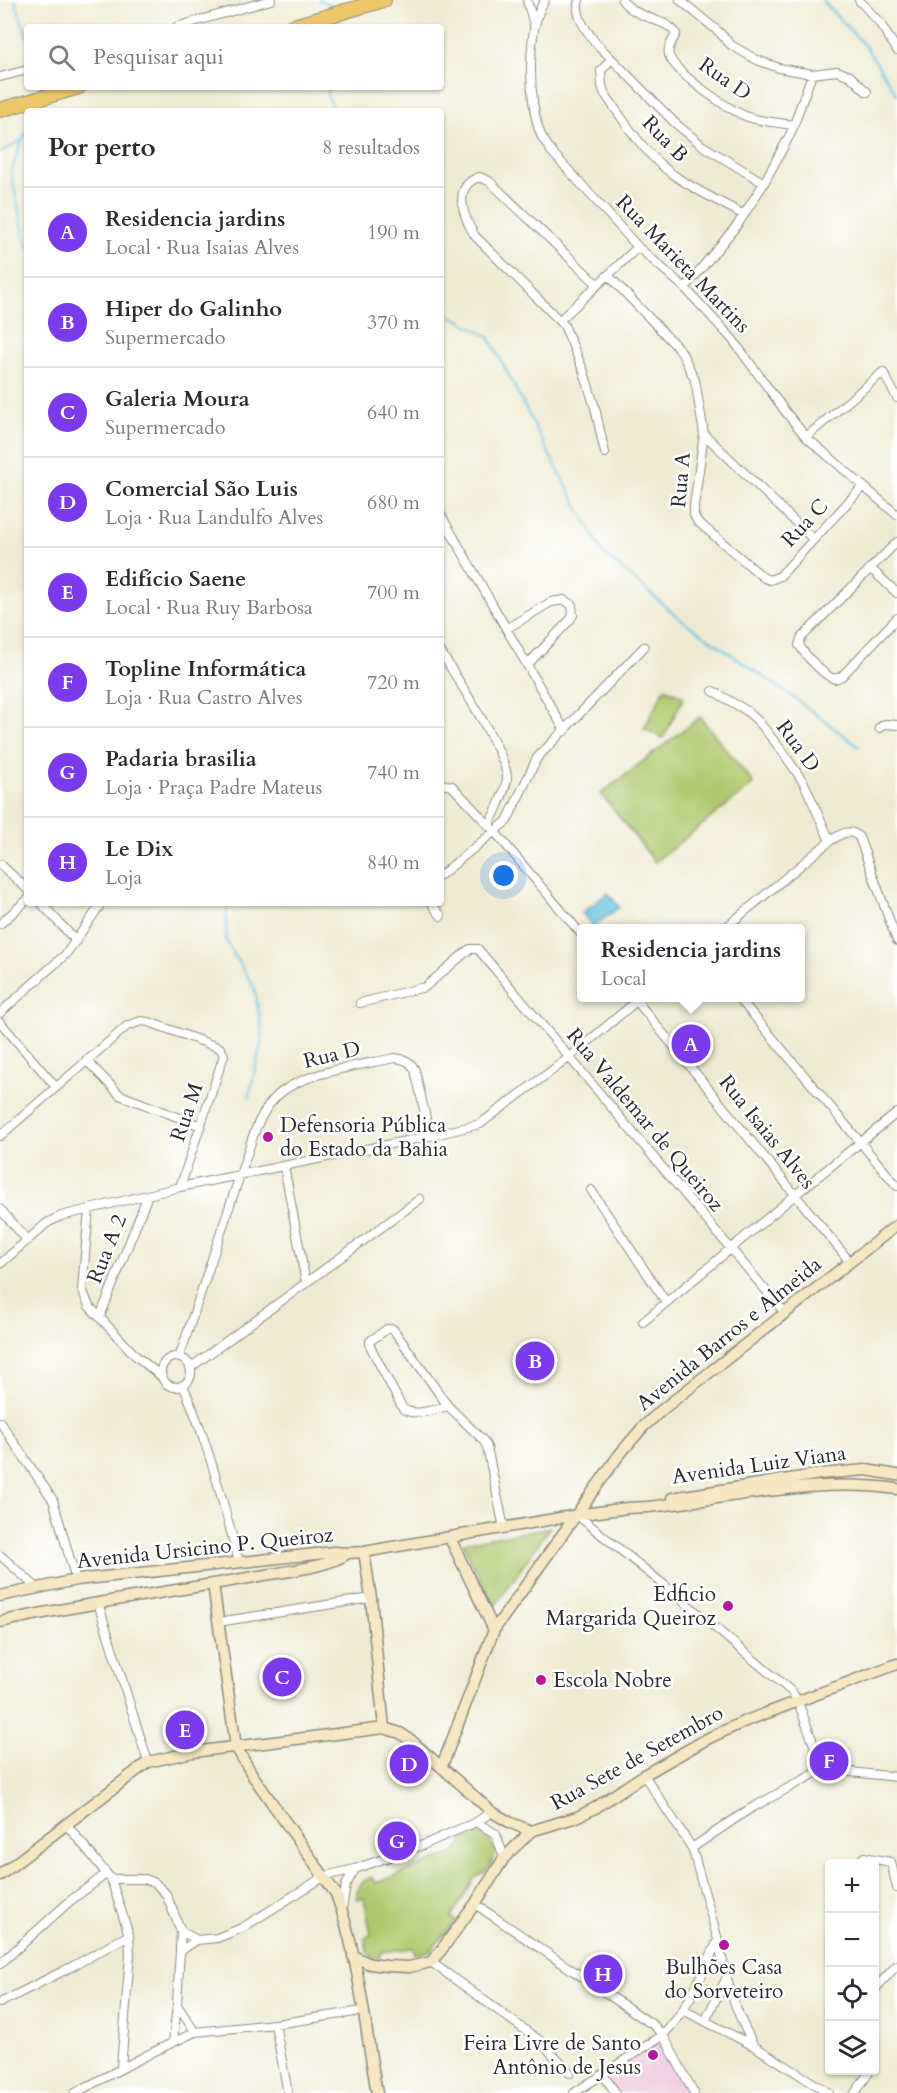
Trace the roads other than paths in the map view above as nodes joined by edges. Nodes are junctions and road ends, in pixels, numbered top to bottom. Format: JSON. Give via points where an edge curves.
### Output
{"nodes":[{"id":1,"x":271,"y":0,"type":"edge"},
{"id":2,"x":384,"y":0,"type":"edge"},
{"id":3,"x":545,"y":0,"type":"edge"},
{"id":4,"x":579,"y":0,"type":"edge"},
{"id":5,"x":622,"y":0,"type":"edge"},
{"id":6,"x":680,"y":0,"type":"edge"},
{"id":7,"x":859,"y":0,"type":"edge"},
{"id":8,"x":527,"y":2,"type":"edge"},
{"id":9,"x":187,"y":24,"type":"edge"},
{"id":10,"x":300,"y":24,"type":"edge"},
{"id":11,"x":535,"y":29,"type":"junction"},
{"id":12,"x":897,"y":50,"type":"edge"},
{"id":13,"x":611,"y":59,"type":"junction"},
{"id":14,"x":24,"y":71,"type":"edge"},
{"id":15,"x":812,"y":74,"type":"junction"},
{"id":16,"x":0,"y":77,"type":"edge"},
{"id":17,"x":69,"y":90,"type":"edge"},
{"id":18,"x":867,"y":92,"type":"dead end"},
{"id":19,"x":0,"y":110,"type":"edge"},
{"id":20,"x":794,"y":125,"type":"junction"},
{"id":21,"x":764,"y":183,"type":"junction"},
{"id":22,"x":744,"y":215,"type":"junction"},
{"id":23,"x":638,"y":247,"type":"junction"},
{"id":24,"x":608,"y":275,"type":"junction"},
{"id":25,"x":597,"y":284,"type":"junction"},
{"id":26,"x":685,"y":288,"type":"junction"},
{"id":27,"x":560,"y":320,"type":"junction"},
{"id":28,"x":897,"y":398,"type":"edge"},
{"id":29,"x":704,"y":434,"type":"junction"},
{"id":30,"x":806,"y":437,"type":"junction"},
{"id":31,"x":605,"y":453,"type":"dead end"},
{"id":32,"x":863,"y":486,"type":"junction"},
{"id":33,"x":897,"y":515,"type":"edge"},
{"id":34,"x":444,"y":521,"type":"edge"},
{"id":35,"x":813,"y":539,"type":"junction"},
{"id":36,"x":897,"y":542,"type":"edge"},
{"id":37,"x":870,"y":568,"type":"junction"},
{"id":38,"x":770,"y":580,"type":"joint"},
{"id":39,"x":897,"y":594,"type":"edge"},
{"id":40,"x":897,"y":618,"type":"edge"},
{"id":41,"x":506,"y":629,"type":"junction"},
{"id":42,"x":644,"y":647,"type":"dead end"},
{"id":43,"x":444,"y":657,"type":"edge"},
{"id":44,"x":528,"y":664,"type":"junction"},
{"id":45,"x":713,"y":691,"type":"dead end"},
{"id":46,"x":897,"y":725,"type":"edge"},
{"id":47,"x":879,"y":728,"type":"dead end"},
{"id":48,"x":565,"y":731,"type":"junction"},
{"id":49,"x":444,"y":784,"type":"edge"},
{"id":50,"x":492,"y":829,"type":"junction"},
{"id":51,"x":830,"y":841,"type":"junction"},
{"id":52,"x":0,"y":864,"type":"edge"},
{"id":53,"x":444,"y":872,"type":"edge"},
{"id":54,"x":24,"y":886,"type":"edge"},
{"id":55,"x":24,"y":903,"type":"edge"},
{"id":56,"x":44,"y":906,"type":"edge"},
{"id":57,"x":433,"y":906,"type":"edge"},
{"id":58,"x":99,"y":907,"type":"dead end"},
{"id":59,"x":441,"y":916,"type":"dead end"},
{"id":60,"x":0,"y":924,"type":"edge"},
{"id":61,"x":729,"y":924,"type":"edge"},
{"id":62,"x":895,"y":926,"type":"edge"},
{"id":63,"x":577,"y":929,"type":"edge"},
{"id":64,"x":76,"y":941,"type":"junction"},
{"id":65,"x":897,"y":941,"type":"edge"},
{"id":66,"x":634,"y":1002,"type":"edge"},
{"id":67,"x":639,"y":1002,"type":"edge"},
{"id":68,"x":742,"y":1002,"type":"edge"},
{"id":69,"x":360,"y":1003,"type":"dead end"},
{"id":70,"x":0,"y":1013,"type":"edge"},
{"id":71,"x":0,"y":1022,"type":"edge"},
{"id":72,"x":570,"y":1057,"type":"junction"},
{"id":73,"x":86,"y":1060,"type":"junction"},
{"id":74,"x":56,"y":1087,"type":"junction"},
{"id":75,"x":897,"y":1113,"type":"edge"},
{"id":76,"x":201,"y":1126,"type":"junction"},
{"id":77,"x":0,"y":1136,"type":"edge"},
{"id":78,"x":430,"y":1136,"type":"junction"},
{"id":79,"x":862,"y":1142,"type":"junction"},
{"id":80,"x":284,"y":1166,"type":"junction"},
{"id":81,"x":241,"y":1174,"type":"junction"},
{"id":82,"x":897,"y":1186,"type":"edge"},
{"id":83,"x":180,"y":1187,"type":"junction"},
{"id":84,"x":591,"y":1190,"type":"dead end"},
{"id":85,"x":148,"y":1195,"type":"junction"},
{"id":86,"x":795,"y":1195,"type":"junction"},
{"id":87,"x":420,"y":1199,"type":"dead end"},
{"id":88,"x":0,"y":1209,"type":"edge"},
{"id":89,"x":89,"y":1209,"type":"junction"},
{"id":90,"x":897,"y":1225,"type":"edge"},
{"id":91,"x":27,"y":1240,"type":"junction"},
{"id":92,"x":730,"y":1249,"type":"junction"},
{"id":93,"x":850,"y":1262,"type":"junction"},
{"id":94,"x":0,"y":1264,"type":"edge"},
{"id":95,"x":306,"y":1283,"type":"junction"},
{"id":96,"x":666,"y":1302,"type":"junction"},
{"id":97,"x":785,"y":1313,"type":"junction"},
{"id":98,"x":100,"y":1317,"type":"junction"},
{"id":99,"x":643,"y":1322,"type":"dead end"},
{"id":100,"x":179,"y":1358,"type":"junction"},
{"id":101,"x":190,"y":1368,"type":"junction"},
{"id":102,"x":162,"y":1377,"type":"junction"},
{"id":103,"x":183,"y":1385,"type":"junction"},
{"id":104,"x":448,"y":1406,"type":"junction"},
{"id":105,"x":0,"y":1422,"type":"edge"},
{"id":106,"x":866,"y":1470,"type":"junction"},
{"id":107,"x":897,"y":1475,"type":"edge"},
{"id":108,"x":865,"y":1485,"type":"junction"},
{"id":109,"x":897,"y":1489,"type":"edge"},
{"id":110,"x":627,"y":1508,"type":"junction"},
{"id":111,"x":577,"y":1515,"type":"junction"},
{"id":112,"x":504,"y":1528,"type":"junction"},
{"id":113,"x":450,"y":1538,"type":"junction"},
{"id":114,"x":364,"y":1552,"type":"junction"},
{"id":115,"x":348,"y":1553,"type":"junction"},
{"id":116,"x":0,"y":1555,"type":"edge"},
{"id":117,"x":238,"y":1562,"type":"junction"},
{"id":118,"x":76,"y":1580,"type":"junction"},
{"id":119,"x":213,"y":1584,"type":"junction"},
{"id":120,"x":37,"y":1588,"type":"junction"},
{"id":121,"x":0,"y":1596,"type":"edge"},
{"id":122,"x":371,"y":1598,"type":"junction"},
{"id":123,"x":98,"y":1603,"type":"junction"},
{"id":124,"x":0,"y":1622,"type":"edge"},
{"id":125,"x":219,"y":1622,"type":"junction"},
{"id":126,"x":494,"y":1630,"type":"junction"},
{"id":127,"x":897,"y":1664,"type":"edge"},
{"id":128,"x":798,"y":1702,"type":"junction"},
{"id":129,"x":384,"y":1728,"type":"junction"},
{"id":130,"x":236,"y":1747,"type":"junction"},
{"id":131,"x":148,"y":1762,"type":"junction"},
{"id":132,"x":442,"y":1766,"type":"junction"},
{"id":133,"x":823,"y":1768,"type":"junction"},
{"id":134,"x":644,"y":1775,"type":"junction"},
{"id":135,"x":897,"y":1777,"type":"edge"},
{"id":136,"x":492,"y":1812,"type":"junction"},
{"id":137,"x":476,"y":1822,"type":"junction"},
{"id":138,"x":67,"y":1825,"type":"junction"},
{"id":139,"x":531,"y":1831,"type":"junction"},
{"id":140,"x":692,"y":1848,"type":"junction"},
{"id":141,"x":504,"y":1858,"type":"junction"},
{"id":142,"x":860,"y":1859,"type":"edge"},
{"id":143,"x":874,"y":1859,"type":"edge"},
{"id":144,"x":879,"y":1860,"type":"edge"},
{"id":145,"x":355,"y":1869,"type":"junction"},
{"id":146,"x":0,"y":1875,"type":"edge"},
{"id":147,"x":325,"y":1876,"type":"junction"},
{"id":148,"x":109,"y":1877,"type":"junction"},
{"id":149,"x":897,"y":1885,"type":"edge"},
{"id":150,"x":475,"y":1904,"type":"junction"},
{"id":151,"x":342,"y":1912,"type":"junction"},
{"id":152,"x":181,"y":1931,"type":"junction"},
{"id":153,"x":129,"y":1935,"type":"junction"},
{"id":154,"x":197,"y":1940,"type":"junction"},
{"id":155,"x":718,"y":1940,"type":"junction"},
{"id":156,"x":180,"y":1951,"type":"junction"},
{"id":157,"x":353,"y":1956,"type":"junction"},
{"id":158,"x":431,"y":1962,"type":"junction"},
{"id":159,"x":0,"y":1964,"type":"edge"},
{"id":160,"x":897,"y":1965,"type":"edge"},
{"id":161,"x":726,"y":1979,"type":"junction"},
{"id":162,"x":879,"y":1985,"type":"edge"},
{"id":163,"x":0,"y":2003,"type":"edge"},
{"id":164,"x":177,"y":2005,"type":"junction"},
{"id":165,"x":683,"y":2010,"type":"junction"},
{"id":166,"x":362,"y":2011,"type":"junction"},
{"id":167,"x":705,"y":2021,"type":"junction"},
{"id":168,"x":275,"y":2024,"type":"junction"},
{"id":169,"x":195,"y":2032,"type":"junction"},
{"id":170,"x":663,"y":2036,"type":"junction"},
{"id":171,"x":172,"y":2042,"type":"junction"},
{"id":172,"x":754,"y":2046,"type":"junction"},
{"id":173,"x":121,"y":2068,"type":"junction"},
{"id":174,"x":570,"y":2073,"type":"dead end"},
{"id":175,"x":603,"y":2075,"type":"junction"},
{"id":176,"x":867,"y":2075,"type":"edge"},
{"id":177,"x":75,"y":2093,"type":"edge"},
{"id":178,"x":288,"y":2093,"type":"edge"},
{"id":179,"x":377,"y":2093,"type":"edge"},
{"id":180,"x":574,"y":2093,"type":"edge"},
{"id":181,"x":616,"y":2093,"type":"edge"},
{"id":182,"x":694,"y":2093,"type":"edge"},
{"id":183,"x":829,"y":2093,"type":"edge"},
{"id":184,"x":855,"y":2093,"type":"edge"}],
"edges":[{"from":1,"to":9,"type":"street"},
{"from":2,"to":10,"type":"highway"},
{"from":3,"to":11,"type":"street","name":"Rua Marieta Martins"},
{"from":4,"to":13,"type":"street","via":[[578,14],[586,30]]},
{"from":5,"to":20,"type":"street","name":"Rua D","via":[[638,15],[674,30],[669,50],[673,63],[701,88],[733,110],[757,120]]},
{"from":6,"to":15,"type":"street","via":[[731,45],[779,68]]},
{"from":7,"to":12,"type":"street"},
{"from":8,"to":11,"type":"street"},
{"from":11,"to":23,"type":"street","name":"Rua Marieta Martins","via":[[532,89],[542,137]]},
{"from":13,"to":21,"type":"street","via":[[703,146]]},
{"from":13,"to":22,"type":"street","name":"Rua B","via":[[601,71],[602,86],[641,145],[678,178]]},
{"from":14,"to":16,"type":"street"},
{"from":15,"to":18,"type":"street","via":[[828,70],[844,73]]},
{"from":15,"to":20,"type":"street"},
{"from":17,"to":19,"type":"highway"},
{"from":20,"to":21,"type":"street"},
{"from":21,"to":22,"type":"street"},
{"from":22,"to":26,"type":"street"},
{"from":23,"to":24,"type":"street"},
{"from":23,"to":26,"type":"street","name":"Rua Marieta Martins"},
{"from":24,"to":25,"type":"street"},
{"from":24,"to":29,"type":"street","name":"Rua A","via":[[681,351],[695,380]]},
{"from":25,"to":27,"type":"street"},
{"from":25,"to":27,"type":"street","via":[[489,181],[484,177],[473,179],[462,196],[462,209],[471,229],[486,249]]},
{"from":26,"to":30,"type":"street","name":"Rua Marieta Martins","via":[[733,340]]},
{"from":27,"to":31,"type":"street","via":[[584,372]]},
{"from":28,"to":30,"type":"street","via":[[884,372]]},
{"from":29,"to":35,"type":"street"},
{"from":29,"to":38,"type":"street","name":"Rua A","via":[[694,506],[697,521]]},
{"from":30,"to":32,"type":"street","name":"Rua Marieta Martins"},
{"from":32,"to":33,"type":"street","name":"Rua Marieta Martins"},
{"from":32,"to":35,"type":"street","name":"Rua C"},
{"from":34,"to":41,"type":"street"},
{"from":35,"to":38,"type":"street","name":"Rua C","via":[[780,576]]},
{"from":36,"to":37,"type":"street"},
{"from":37,"to":39,"type":"street"},
{"from":37,"to":40,"type":"street","via":[[801,638],[801,648],[836,679]]},
{"from":41,"to":44,"type":"street"},
{"from":41,"to":44,"type":"street","via":[[551,602],[564,600],[572,605],[570,620]]},
{"from":42,"to":48,"type":"street"},
{"from":43,"to":50,"type":"street","via":[[506,770],[506,783]]},
{"from":44,"to":48,"type":"street"},
{"from":45,"to":51,"type":"street","name":"Rua D","via":[[747,711],[782,751],[804,783]]},
{"from":46,"to":47,"type":"street"},
{"from":48,"to":50,"type":"street","via":[[537,758],[507,821]]},
{"from":49,"to":50,"type":"street","via":[[453,786]]},
{"from":50,"to":53,"type":"street"},
{"from":50,"to":63,"type":"street"},
{"from":51,"to":61,"type":"street"},
{"from":51,"to":62,"type":"street","via":[[843,832],[859,837]]},
{"from":52,"to":54,"type":"street"},
{"from":55,"to":60,"type":"street"},
{"from":56,"to":64,"type":"street"},
{"from":57,"to":59,"type":"street"},
{"from":58,"to":64,"type":"street"},
{"from":62,"to":65,"type":"street"},
{"from":64,"to":70,"type":"street"},
{"from":66,"to":72,"type":"street"},
{"from":67,"to":86,"type":"street","name":"Rua Isaias Alves"},
{"from":68,"to":79,"type":"street"},
{"from":69,"to":72,"type":"street","name":"Rua Valdemar de Queiroz","via":[[425,987],[470,949],[478,949]]},
{"from":71,"to":74,"type":"street"},
{"from":72,"to":78,"type":"street","via":[[480,1124]]},
{"from":72,"to":92,"type":"street","name":"Rua Valdemar de Queiroz"},
{"from":73,"to":74,"type":"street"},
{"from":73,"to":76,"type":"street","via":[[120,1095]]},
{"from":73,"to":76,"type":"street","name":"Rua M","via":[[127,1026],[141,1021],[220,1048],[224,1060]]},
{"from":74,"to":77,"type":"street"},
{"from":75,"to":79,"type":"street"},
{"from":76,"to":83,"type":"street","name":"Rua M"},
{"from":78,"to":80,"type":"street"},
{"from":78,"to":81,"type":"street","name":"Rua D","via":[[415,1070],[411,1063],[394,1058],[306,1078],[286,1088],[259,1119]]},
{"from":79,"to":82,"type":"street"},
{"from":79,"to":86,"type":"street"},
{"from":80,"to":81,"type":"street"},
{"from":80,"to":95,"type":"street"},
{"from":81,"to":83,"type":"street"},
{"from":81,"to":100,"type":"street","name":"Rua D"},
{"from":83,"to":85,"type":"street"},
{"from":84,"to":96,"type":"street"},
{"from":85,"to":89,"type":"street"},
{"from":85,"to":98,"type":"street","name":"Rua A 2"},
{"from":86,"to":92,"type":"street"},
{"from":86,"to":93,"type":"street","name":"Rua Isaias Alves"},
{"from":87,"to":95,"type":"street"},
{"from":88,"to":91,"type":"street"},
{"from":89,"to":91,"type":"street","via":[[61,1216]]},
{"from":89,"to":98,"type":"street","via":[[82,1289],[89,1306]]},
{"from":90,"to":93,"type":"street","name":"Avenida Barros e Almeida"},
{"from":91,"to":94,"type":"street"},
{"from":92,"to":96,"type":"street"},
{"from":92,"to":97,"type":"street","name":"Rua Valdemar de Queiroz"},
{"from":93,"to":97,"type":"street","name":"Avenida Barros e Almeida"},
{"from":95,"to":101,"type":"street"},
{"from":96,"to":99,"type":"street"},
{"from":97,"to":111,"type":"street","name":"Avenida Barros e Almeida","via":[[642,1428]]},
{"from":98,"to":102,"type":"street"},
{"from":100,"to":101,"type":"street"},
{"from":100,"to":102,"type":"street","via":[[165,1363]]},
{"from":101,"to":103,"type":"street","via":[[190,1378]]},
{"from":102,"to":103,"type":"street","via":[[168,1385]]},
{"from":103,"to":117,"type":"street","via":[[222,1498]]},
{"from":104,"to":104,"type":"street","via":[[393,1329],[370,1341],[404,1409],[411,1413]]},
{"from":104,"to":112,"type":"street","via":[[487,1447]]},
{"from":105,"to":118,"type":"street","via":[[53,1500]]},
{"from":106,"to":107,"type":"street","name":"Avenida Luiz Viana"},
{"from":106,"to":108,"type":"street"},
{"from":106,"to":110,"type":"street","name":"Avenida Luiz Viana","via":[[782,1479]]},
{"from":108,"to":109,"type":"street","name":"Avenida Luiz Viana"},
{"from":108,"to":110,"type":"street","name":"Avenida Luiz Viana","via":[[782,1490]]},
{"from":110,"to":111,"type":"street","name":"Avenida Luiz Viana"},
{"from":111,"to":112,"type":"street","name":"Avenida Luiz Viana"},
{"from":111,"to":126,"type":"street","name":"Avenida Barros e Almeida"},
{"from":111,"to":128,"type":"street","via":[[786,1686]]},
{"from":112,"to":113,"type":"street","name":"Avenida Luiz Viana"},
{"from":113,"to":114,"type":"street","name":"Avenida Luiz Viana"},
{"from":113,"to":126,"type":"street"},
{"from":114,"to":115,"type":"street","name":"Avenida Luiz Viana"},
{"from":114,"to":122,"type":"street"},
{"from":115,"to":117,"type":"street","name":"Avenida Ursicino P. Queiroz"},
{"from":115,"to":119,"type":"street","name":"Avenida Ursicino P. Queiroz","via":[[327,1563]]},
{"from":116,"to":120,"type":"street"},
{"from":117,"to":118,"type":"street","name":"Avenida Ursicino P. Queiroz"},
{"from":118,"to":120,"type":"street","name":"Avenida Ursicino P. Queiroz"},
{"from":119,"to":123,"type":"street","name":"Avenida Ursicino P. Queiroz"},
{"from":119,"to":125,"type":"street"},
{"from":120,"to":121,"type":"street","name":"Avenida Ursicino P. Queiroz"},
{"from":122,"to":125,"type":"street"},
{"from":122,"to":129,"type":"street"},
{"from":123,"to":124,"type":"street","name":"Avenida Ursicino P. Queiroz"},
{"from":123,"to":131,"type":"street"},
{"from":125,"to":130,"type":"street"},
{"from":126,"to":132,"type":"street","name":"Avenida Barros e Almeida"},
{"from":127,"to":128,"type":"street","name":"Rua Sete de Setembro"},
{"from":128,"to":133,"type":"street"},
{"from":128,"to":134,"type":"street","name":"Rua Sete de Setembro","via":[[707,1739]]},
{"from":129,"to":130,"type":"street"},
{"from":129,"to":132,"type":"street","via":[[400,1733]]},
{"from":130,"to":131,"type":"street"},
{"from":130,"to":147,"type":"street"},
{"from":131,"to":138,"type":"street"},
{"from":132,"to":136,"type":"street"},
{"from":133,"to":135,"type":"street"},
{"from":133,"to":140,"type":"street","via":[[748,1810]]},
{"from":134,"to":139,"type":"street","name":"Rua Sete de Setembro","via":[[577,1817]]},
{"from":134,"to":140,"type":"street"},
{"from":136,"to":137,"type":"street"},
{"from":136,"to":139,"type":"street"},
{"from":137,"to":141,"type":"street","via":[[496,1834]]},
{"from":137,"to":145,"type":"street"},
{"from":138,"to":146,"type":"street"},
{"from":138,"to":148,"type":"street"},
{"from":139,"to":141,"type":"street","name":"Rua Sete de Setembro"},
{"from":140,"to":155,"type":"street"},
{"from":141,"to":150,"type":"street","name":"Rua Sete de Setembro"},
{"from":142,"to":143,"type":"street"},
{"from":144,"to":149,"type":"street","via":[[892,1863]]},
{"from":145,"to":147,"type":"street"},
{"from":145,"to":151,"type":"street","via":[[346,1885]]},
{"from":147,"to":151,"type":"street"},
{"from":147,"to":154,"type":"street","via":[[242,1928],[217,1938]]},
{"from":148,"to":152,"type":"street","via":[[155,1883],[166,1894]]},
{"from":148,"to":153,"type":"street"},
{"from":148,"to":159,"type":"street","via":[[70,1900]]},
{"from":150,"to":158,"type":"street","name":"Rua Sete de Setembro"},
{"from":150,"to":170,"type":"street","via":[[643,2017]]},
{"from":151,"to":157,"type":"street"},
{"from":152,"to":154,"type":"street"},
{"from":152,"to":156,"type":"street"},
{"from":153,"to":163,"type":"street"},
{"from":153,"to":173,"type":"street"},
{"from":154,"to":156,"type":"street"},
{"from":155,"to":161,"type":"street"},
{"from":155,"to":165,"type":"street"},
{"from":156,"to":164,"type":"street"},
{"from":157,"to":158,"type":"street","via":[[387,1966]]},
{"from":157,"to":166,"type":"street"},
{"from":158,"to":174,"type":"street","via":[[539,2040]]},
{"from":160,"to":162,"type":"street"},
{"from":161,"to":167,"type":"street"},
{"from":161,"to":172,"type":"street","via":[[738,2017]]},
{"from":164,"to":169,"type":"street"},
{"from":164,"to":171,"type":"street"},
{"from":165,"to":167,"type":"street"},
{"from":165,"to":170,"type":"street"},
{"from":166,"to":168,"type":"street"},
{"from":166,"to":179,"type":"street"},
{"from":167,"to":172,"type":"street"},
{"from":168,"to":169,"type":"street"},
{"from":168,"to":178,"type":"street"},
{"from":169,"to":171,"type":"street"},
{"from":170,"to":175,"type":"street"},
{"from":170,"to":182,"type":"street"},
{"from":171,"to":173,"type":"street"},
{"from":172,"to":183,"type":"street"},
{"from":173,"to":177,"type":"street"},
{"from":175,"to":180,"type":"street"},
{"from":175,"to":181,"type":"street"},
{"from":176,"to":184,"type":"street"}]}
